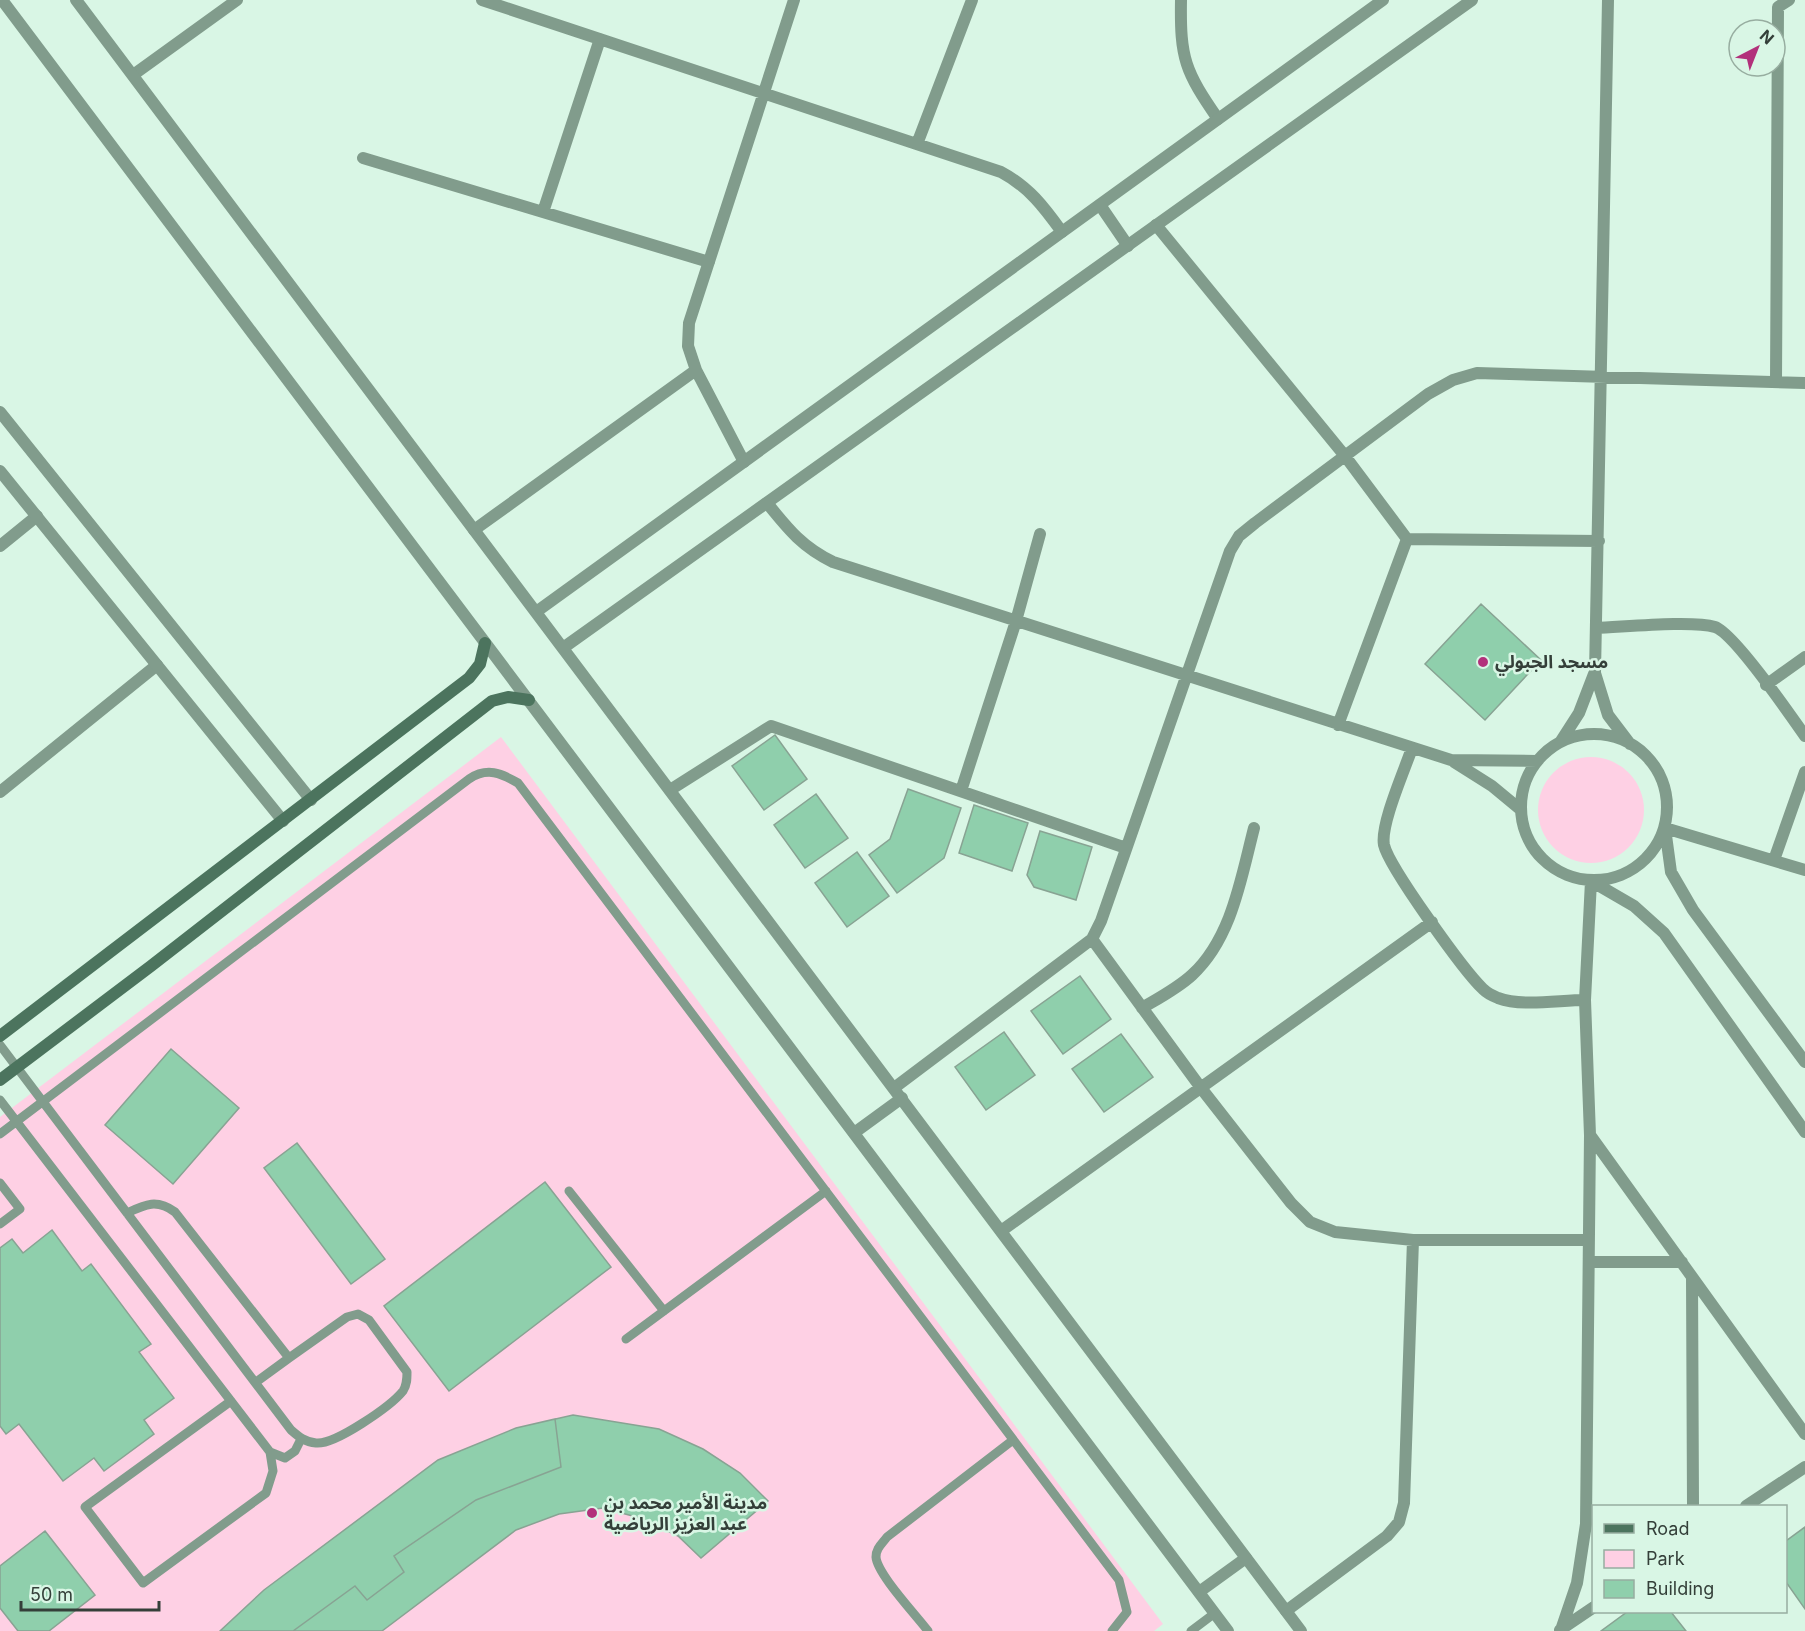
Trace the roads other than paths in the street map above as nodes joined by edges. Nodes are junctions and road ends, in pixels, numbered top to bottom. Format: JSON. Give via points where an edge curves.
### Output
{"nodes":[{"id":1,"x":2,"y":0,"type":"edge"},
{"id":2,"x":76,"y":0,"type":"edge"},
{"id":3,"x":237,"y":0,"type":"edge"},
{"id":4,"x":482,"y":0,"type":"edge"},
{"id":5,"x":794,"y":0,"type":"edge"},
{"id":6,"x":972,"y":0,"type":"edge"},
{"id":7,"x":1180,"y":0,"type":"edge"},
{"id":8,"x":1383,"y":0,"type":"edge"},
{"id":9,"x":1472,"y":0,"type":"edge"},
{"id":10,"x":1608,"y":0,"type":"edge"},
{"id":11,"x":1789,"y":0,"type":"edge"},
{"id":12,"x":600,"y":39,"type":"junction"},
{"id":13,"x":133,"y":75,"type":"junction"},
{"id":14,"x":764,"y":94,"type":"junction"},
{"id":15,"x":1218,"y":119,"type":"junction"},
{"id":16,"x":917,"y":144,"type":"junction"},
{"id":17,"x":363,"y":158,"type":"dead end"},
{"id":18,"x":1100,"y":205,"type":"junction"},
{"id":19,"x":543,"y":212,"type":"junction"},
{"id":20,"x":1156,"y":225,"type":"junction"},
{"id":21,"x":1062,"y":232,"type":"junction"},
{"id":22,"x":1128,"y":246,"type":"junction"},
{"id":23,"x":709,"y":262,"type":"junction"},
{"id":24,"x":696,"y":370,"type":"junction"},
{"id":25,"x":1599,"y":377,"type":"junction"},
{"id":26,"x":1776,"y":382,"type":"junction"},
{"id":27,"x":1805,"y":383,"type":"edge"},
{"id":28,"x":0,"y":412,"type":"edge"},
{"id":29,"x":1345,"y":456,"type":"junction"},
{"id":30,"x":744,"y":462,"type":"junction"},
{"id":31,"x":0,"y":471,"type":"edge"},
{"id":32,"x":767,"y":503,"type":"junction"},
{"id":33,"x":37,"y":516,"type":"junction"},
{"id":34,"x":474,"y":530,"type":"junction"},
{"id":35,"x":1040,"y":534,"type":"dead end"},
{"id":36,"x":1407,"y":539,"type":"junction"},
{"id":37,"x":1599,"y":541,"type":"junction"},
{"id":38,"x":0,"y":546,"type":"edge"},
{"id":39,"x":536,"y":612,"type":"junction"},
{"id":40,"x":1016,"y":621,"type":"junction"},
{"id":41,"x":1596,"y":628,"type":"junction"},
{"id":42,"x":485,"y":643,"type":"junction"},
{"id":43,"x":563,"y":648,"type":"junction"},
{"id":44,"x":1805,"y":657,"type":"edge"},
{"id":45,"x":157,"y":665,"type":"junction"},
{"id":46,"x":1595,"y":673,"type":"junction"},
{"id":47,"x":1186,"y":676,"type":"junction"},
{"id":48,"x":1766,"y":685,"type":"junction"},
{"id":49,"x":529,"y":700,"type":"junction"},
{"id":50,"x":1338,"y":725,"type":"junction"},
{"id":51,"x":1805,"y":736,"type":"edge"},
{"id":52,"x":1561,"y":741,"type":"junction"},
{"id":53,"x":1630,"y":744,"type":"junction"},
{"id":54,"x":1412,"y":748,"type":"junction"},
{"id":55,"x":1451,"y":760,"type":"junction"},
{"id":56,"x":1537,"y":761,"type":"junction"},
{"id":57,"x":1805,"y":772,"type":"edge"},
{"id":58,"x":669,"y":790,"type":"junction"},
{"id":59,"x":961,"y":791,"type":"junction"},
{"id":60,"x":0,"y":792,"type":"edge"},
{"id":61,"x":311,"y":800,"type":"junction"},
{"id":62,"x":1521,"y":810,"type":"junction"},
{"id":63,"x":283,"y":821,"type":"junction"},
{"id":64,"x":1254,"y":828,"type":"dead end"},
{"id":65,"x":1665,"y":828,"type":"junction"},
{"id":66,"x":1126,"y":848,"type":"junction"},
{"id":67,"x":1774,"y":860,"type":"junction"},
{"id":68,"x":1805,"y":870,"type":"edge"},
{"id":69,"x":1591,"y":881,"type":"junction"},
{"id":70,"x":1432,"y":922,"type":"junction"},
{"id":71,"x":1092,"y":939,"type":"junction"},
{"id":72,"x":1585,"y":1000,"type":"junction"},
{"id":73,"x":1142,"y":1008,"type":"junction"},
{"id":74,"x":0,"y":1036,"type":"edge"},
{"id":75,"x":0,"y":1045,"type":"edge"},
{"id":76,"x":1805,"y":1062,"type":"edge"},
{"id":77,"x":17,"y":1067,"type":"junction"},
{"id":78,"x":0,"y":1080,"type":"edge"},
{"id":79,"x":894,"y":1088,"type":"junction"},
{"id":80,"x":1201,"y":1088,"type":"junction"},
{"id":81,"x":902,"y":1098,"type":"junction"},
{"id":82,"x":0,"y":1100,"type":"edge"},
{"id":83,"x":44,"y":1102,"type":"junction"},
{"id":84,"x":17,"y":1121,"type":"junction"},
{"id":85,"x":1805,"y":1132,"type":"edge"},
{"id":86,"x":854,"y":1133,"type":"junction"},
{"id":87,"x":0,"y":1134,"type":"edge"},
{"id":88,"x":1590,"y":1135,"type":"junction"},
{"id":89,"x":0,"y":1183,"type":"edge"},
{"id":90,"x":569,"y":1191,"type":"dead end"},
{"id":91,"x":826,"y":1191,"type":"junction"},
{"id":92,"x":127,"y":1213,"type":"junction"},
{"id":93,"x":0,"y":1224,"type":"edge"},
{"id":94,"x":1001,"y":1231,"type":"junction"},
{"id":95,"x":1413,"y":1240,"type":"junction"},
{"id":96,"x":1589,"y":1240,"type":"junction"},
{"id":97,"x":1589,"y":1262,"type":"junction"},
{"id":98,"x":1682,"y":1262,"type":"junction"},
{"id":99,"x":1692,"y":1277,"type":"junction"},
{"id":100,"x":664,"y":1311,"type":"junction"},
{"id":101,"x":626,"y":1339,"type":"dead end"},
{"id":102,"x":289,"y":1358,"type":"junction"},
{"id":103,"x":256,"y":1382,"type":"junction"},
{"id":104,"x":231,"y":1401,"type":"junction"},
{"id":105,"x":1805,"y":1434,"type":"edge"},
{"id":106,"x":301,"y":1439,"type":"junction"},
{"id":107,"x":1013,"y":1440,"type":"junction"},
{"id":108,"x":270,"y":1452,"type":"junction"},
{"id":109,"x":1805,"y":1467,"type":"edge"},
{"id":110,"x":1693,"y":1505,"type":"edge"},
{"id":111,"x":1748,"y":1505,"type":"edge"},
{"id":112,"x":1246,"y":1558,"type":"junction"},
{"id":113,"x":1198,"y":1592,"type":"junction"},
{"id":114,"x":1592,"y":1608,"type":"edge"},
{"id":115,"x":1286,"y":1611,"type":"junction"},
{"id":116,"x":1215,"y":1613,"type":"junction"},
{"id":117,"x":1560,"y":1630,"type":"edge"},
{"id":118,"x":928,"y":1631,"type":"edge"},
{"id":119,"x":1112,"y":1631,"type":"edge"},
{"id":120,"x":1191,"y":1631,"type":"edge"},
{"id":121,"x":1228,"y":1631,"type":"edge"},
{"id":122,"x":1301,"y":1631,"type":"edge"}],
"edges":[{"from":1,"to":42,"type":"street"},
{"from":2,"to":13,"type":"street"},
{"from":3,"to":13,"type":"street"},
{"from":4,"to":12,"type":"street"},
{"from":5,"to":14,"type":"street"},
{"from":6,"to":16,"type":"street"},
{"from":7,"to":15,"type":"street","via":[[1180,37],[1186,69]]},
{"from":8,"to":15,"type":"street"},
{"from":9,"to":20,"type":"street"},
{"from":10,"to":25,"type":"street"},
{"from":11,"to":26,"type":"street","via":[[1778,7]]},
{"from":12,"to":14,"type":"street"},
{"from":12,"to":19,"type":"street"},
{"from":13,"to":34,"type":"street"},
{"from":14,"to":16,"type":"street"},
{"from":14,"to":23,"type":"street"},
{"from":15,"to":18,"type":"street"},
{"from":16,"to":21,"type":"street","via":[[1020,182]]},
{"from":17,"to":19,"type":"street"},
{"from":18,"to":21,"type":"street"},
{"from":18,"to":22,"type":"street"},
{"from":19,"to":23,"type":"street"},
{"from":20,"to":22,"type":"street"},
{"from":20,"to":29,"type":"street"},
{"from":21,"to":30,"type":"street"},
{"from":22,"to":32,"type":"street"},
{"from":23,"to":24,"type":"street","via":[[689,323],[688,346]]},
{"from":24,"to":30,"type":"street"},
{"from":24,"to":34,"type":"street"},
{"from":25,"to":26,"type":"street"},
{"from":25,"to":29,"type":"street","via":[[1477,373],[1453,380]]},
{"from":25,"to":37,"type":"street"},
{"from":26,"to":27,"type":"street"},
{"from":28,"to":61,"type":"street"},
{"from":29,"to":36,"type":"street"},
{"from":29,"to":47,"type":"street","via":[[1239,536],[1230,551]]},
{"from":30,"to":39,"type":"street"},
{"from":31,"to":33,"type":"street"},
{"from":32,"to":40,"type":"street","via":[[803,544],[833,562]]},
{"from":32,"to":43,"type":"street"},
{"from":33,"to":38,"type":"street"},
{"from":33,"to":45,"type":"street"},
{"from":34,"to":39,"type":"street"},
{"from":35,"to":40,"type":"street"},
{"from":36,"to":37,"type":"street"},
{"from":36,"to":50,"type":"street"},
{"from":37,"to":41,"type":"street"},
{"from":39,"to":43,"type":"street"},
{"from":40,"to":47,"type":"street"},
{"from":40,"to":59,"type":"street"},
{"from":41,"to":46,"type":"street"},
{"from":41,"to":48,"type":"street","via":[[1716,627],[1732,640]]},
{"from":42,"to":49,"type":"street"},
{"from":42,"to":61,"type":"main road","via":[[480,664],[469,678]]},
{"from":43,"to":58,"type":"street"},
{"from":44,"to":48,"type":"street"},
{"from":45,"to":60,"type":"street"},
{"from":45,"to":63,"type":"street"},
{"from":46,"to":52,"type":"street","via":[[1583,705]]},
{"from":46,"to":53,"type":"street","via":[[1608,715]]},
{"from":47,"to":50,"type":"street"},
{"from":47,"to":66,"type":"street"},
{"from":48,"to":51,"type":"street"},
{"from":49,"to":77,"type":"main road","via":[[507,697],[492,701]]},
{"from":49,"to":86,"type":"street"},
{"from":50,"to":54,"type":"street"},
{"from":52,"to":53,"type":"street","via":[[1584,734],[1608,735]]},
{"from":52,"to":56,"type":"street"},
{"from":53,"to":65,"type":"street","via":[[1649,759],[1662,780],[1667,804]]},
{"from":54,"to":55,"type":"street"},
{"from":54,"to":70,"type":"street","via":[[1384,829],[1384,844]]},
{"from":55,"to":56,"type":"street"},
{"from":55,"to":62,"type":"street"},
{"from":56,"to":62,"type":"street","via":[[1527,775]]},
{"from":57,"to":67,"type":"street"},
{"from":58,"to":59,"type":"street","via":[[771,726]]},
{"from":58,"to":79,"type":"street"},
{"from":59,"to":66,"type":"street"},
{"from":61,"to":63,"type":"main road"},
{"from":62,"to":69,"type":"street","via":[[1530,845],[1546,863],[1567,876]]},
{"from":63,"to":74,"type":"main road"},
{"from":64,"to":73,"type":"street","via":[[1226,925],[1208,956],[1185,981]]},
{"from":65,"to":67,"type":"street"},
{"from":65,"to":69,"type":"street","via":[[1654,850],[1637,867],[1615,878]]},
{"from":65,"to":76,"type":"street","via":[[1671,872],[1694,910]]},
{"from":66,"to":71,"type":"street"},
{"from":67,"to":68,"type":"street"},
{"from":69,"to":72,"type":"street"},
{"from":69,"to":85,"type":"street","via":[[1634,906],[1664,933]]},
{"from":70,"to":72,"type":"street","via":[[1483,989],[1497,998],[1512,1002]]},
{"from":70,"to":80,"type":"street"},
{"from":71,"to":73,"type":"street"},
{"from":71,"to":79,"type":"street"},
{"from":72,"to":88,"type":"street"},
{"from":73,"to":80,"type":"street"},
{"from":75,"to":77,"type":"lane"},
{"from":77,"to":78,"type":"main road"},
{"from":77,"to":83,"type":"lane"},
{"from":79,"to":81,"type":"street"},
{"from":80,"to":94,"type":"street"},
{"from":80,"to":95,"type":"street","via":[[1310,1222],[1335,1232]]},
{"from":81,"to":86,"type":"street"},
{"from":81,"to":94,"type":"street"},
{"from":82,"to":84,"type":"lane"},
{"from":83,"to":84,"type":"lane"},
{"from":83,"to":91,"type":"lane","via":[[469,778],[490,771],[518,783]]},
{"from":83,"to":92,"type":"lane"},
{"from":84,"to":87,"type":"lane"},
{"from":84,"to":104,"type":"lane"},
{"from":86,"to":113,"type":"street"},
{"from":88,"to":96,"type":"street"},
{"from":88,"to":98,"type":"street"},
{"from":89,"to":93,"type":"lane","via":[[20,1209]]},
{"from":90,"to":100,"type":"lane"},
{"from":91,"to":100,"type":"lane"},
{"from":91,"to":107,"type":"lane"},
{"from":92,"to":102,"type":"lane","via":[[151,1202],[165,1204],[175,1212]]},
{"from":92,"to":103,"type":"lane"},
{"from":94,"to":112,"type":"street"},
{"from":95,"to":96,"type":"street"},
{"from":95,"to":115,"type":"street","via":[[1404,1503],[1399,1522],[1387,1536]]},
{"from":96,"to":97,"type":"street"},
{"from":97,"to":98,"type":"street"},
{"from":97,"to":117,"type":"street","via":[[1586,1524],[1577,1583]]},
{"from":98,"to":99,"type":"street"},
{"from":99,"to":105,"type":"street"},
{"from":99,"to":110,"type":"street"},
{"from":100,"to":101,"type":"lane"},
{"from":102,"to":103,"type":"lane"},
{"from":102,"to":106,"type":"lane","via":[[347,1317],[358,1314],[369,1320],[407,1372],[403,1390],[350,1432],[325,1442]]},
{"from":103,"to":106,"type":"lane"},
{"from":104,"to":108,"type":"lane"},
{"from":104,"to":108,"type":"lane","via":[[85,1507],[143,1583],[266,1493],[273,1471]]},
{"from":106,"to":108,"type":"lane","via":[[295,1452],[285,1458]]},
{"from":107,"to":118,"type":"lane","via":[[887,1537],[877,1549],[876,1560]]},
{"from":107,"to":119,"type":"lane","via":[[1119,1580],[1126,1612]]},
{"from":109,"to":111,"type":"street"},
{"from":112,"to":113,"type":"street"},
{"from":112,"to":115,"type":"street"},
{"from":113,"to":116,"type":"street"},
{"from":114,"to":117,"type":"street"},
{"from":115,"to":122,"type":"street"},
{"from":116,"to":120,"type":"lane"},
{"from":116,"to":121,"type":"street"}]}
